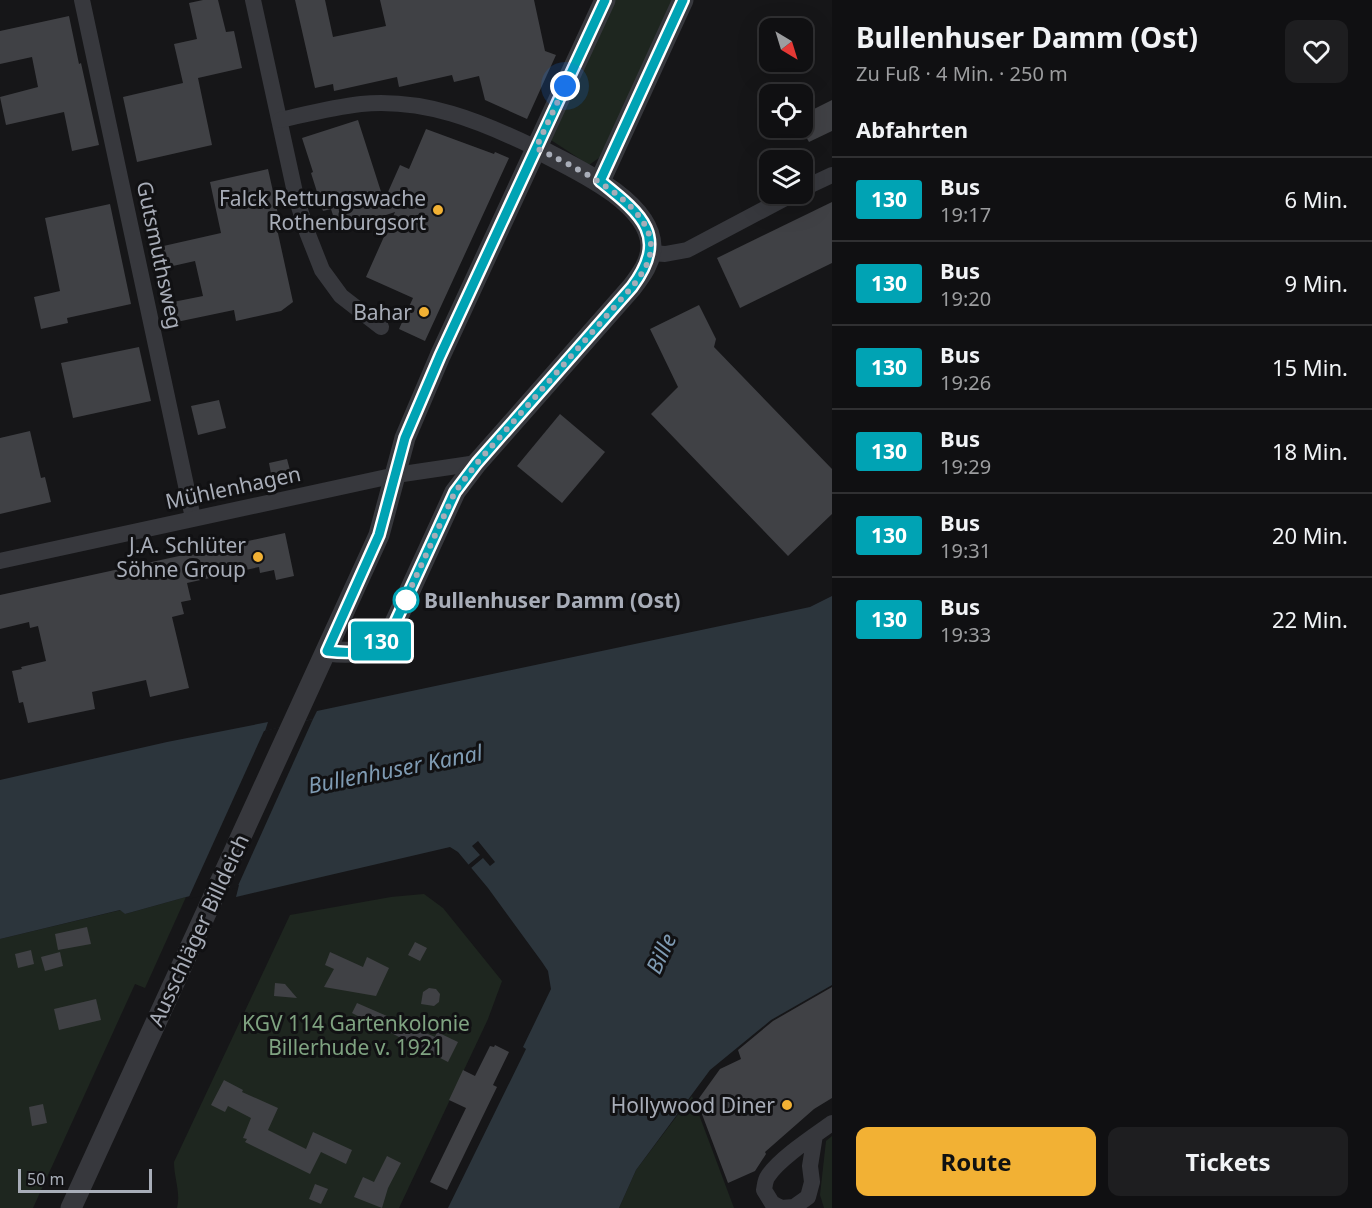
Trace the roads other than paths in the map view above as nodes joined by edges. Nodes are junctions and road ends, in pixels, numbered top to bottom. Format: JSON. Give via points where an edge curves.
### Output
{"nodes":[{"id":1,"x":82,"y":0,"type":"edge"},
{"id":2,"x":253,"y":0,"type":"edge"},
{"id":3,"x":605,"y":0,"type":"edge"},
{"id":4,"x":683,"y":0,"type":"edge"},
{"id":5,"x":280,"y":120,"type":"junction"},
{"id":6,"x":536,"y":148,"type":"junction"},
{"id":7,"x":832,"y":175,"type":"edge"},
{"id":8,"x":600,"y":181,"type":"junction"},
{"id":9,"x":813,"y":184,"type":"edge"},
{"id":10,"x":774,"y":204,"type":"edge"},
{"id":11,"x":651,"y":253,"type":"junction"},
{"id":12,"x":381,"y":327,"type":"dead end"},
{"id":13,"x":477,"y":463,"type":"junction"},
{"id":14,"x":396,"y":475,"type":"junction"},
{"id":15,"x":193,"y":519,"type":"junction"},
{"id":16,"x":0,"y":561,"type":"edge"},
{"id":17,"x":327,"y":651,"type":"junction"},
{"id":18,"x":832,"y":1123,"type":"edge"},
{"id":19,"x":815,"y":1135,"type":"dead end"},
{"id":20,"x":71,"y":1208,"type":"edge"}],
"edges":[{"from":1,"to":15,"type":"street","name":"Gutsmuthsweg"},
{"from":2,"to":5,"type":"street"},
{"from":3,"to":6,"type":"street","name":"Ausschläger Billdeich"},
{"from":4,"to":8,"type":"street"},
{"from":5,"to":6,"type":"street","via":[[361,104],[416,104],[468,117]]},
{"from":5,"to":12,"type":"street","via":[[296,197],[321,270],[341,296]]},
{"from":6,"to":8,"type":"street"},
{"from":6,"to":14,"type":"street","name":"Ausschläger Billdeich","via":[[440,356],[405,438]]},
{"from":7,"to":9,"type":"street"},
{"from":8,"to":11,"type":"street","via":[[635,211],[648,233]]},
{"from":10,"to":11,"type":"street","via":[[687,250]]},
{"from":11,"to":13,"type":"street","via":[[644,272],[632,287]]},
{"from":13,"to":14,"type":"street","name":"Mühlenhagen"},
{"from":13,"to":17,"type":"street","via":[[455,492],[394,625],[384,638],[362,652]]},
{"from":14,"to":15,"type":"street","name":"Mühlenhagen"},
{"from":14,"to":17,"type":"street","name":"Ausschläger Billdeich","via":[[379,535]]},
{"from":15,"to":16,"type":"street","name":"Mühlenhagen"},
{"from":17,"to":20,"type":"street","name":"Ausschläger Billdeich"},
{"from":18,"to":19,"type":"street"}]}
